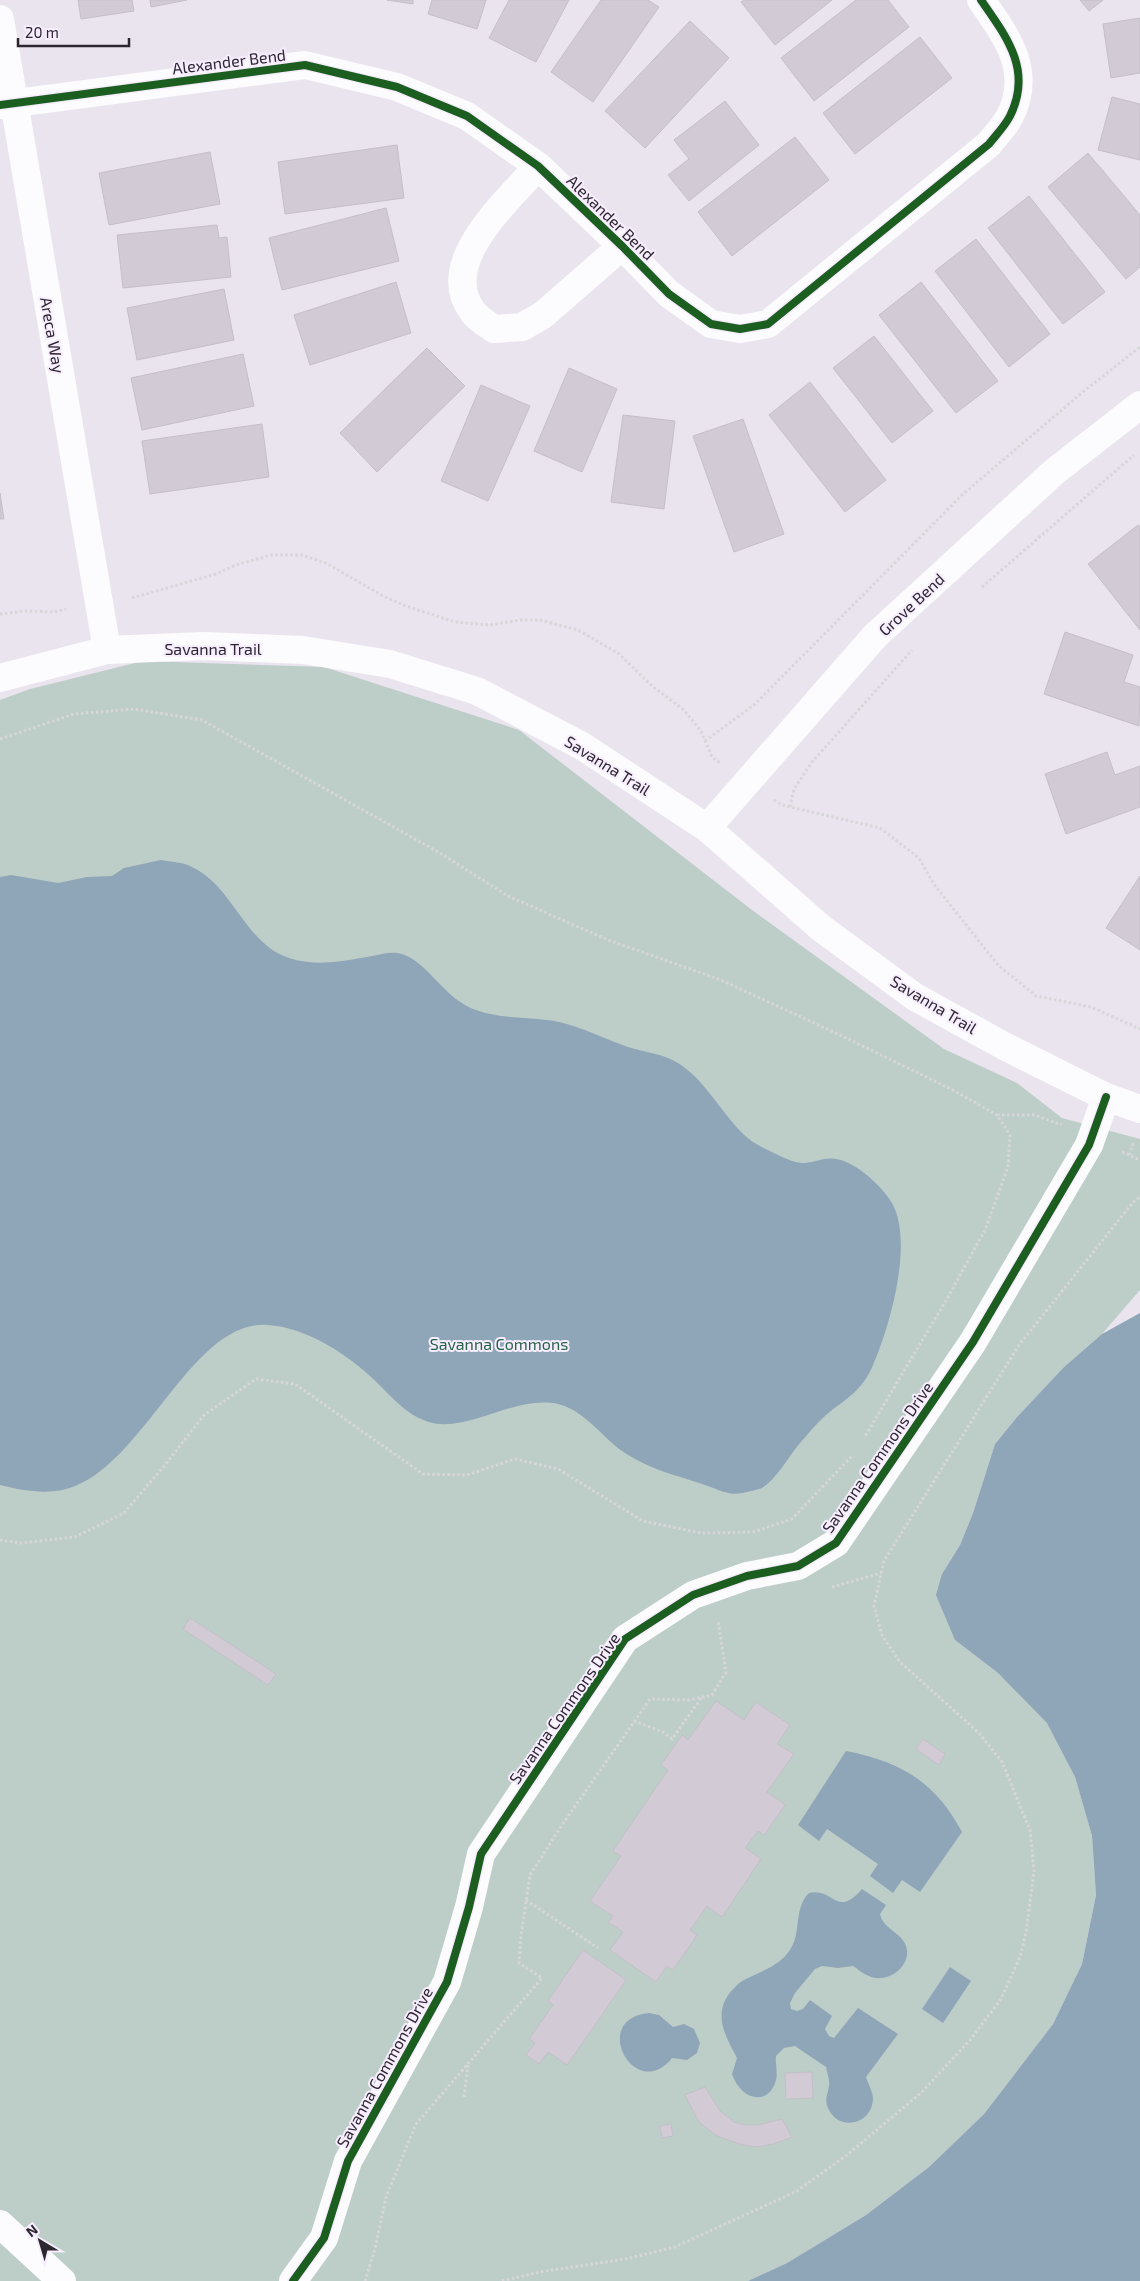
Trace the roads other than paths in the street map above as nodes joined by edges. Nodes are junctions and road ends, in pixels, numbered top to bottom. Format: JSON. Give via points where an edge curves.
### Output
{"nodes":[{"id":1,"x":981,"y":0,"type":"edge"},
{"id":2,"x":0,"y":19,"type":"edge"},
{"id":3,"x":7,"y":104,"type":"edge"},
{"id":4,"x":538,"y":166,"type":"junction"},
{"id":5,"x":622,"y":246,"type":"junction"},
{"id":6,"x":1140,"y":405,"type":"edge"},
{"id":7,"x":107,"y":650,"type":"junction"},
{"id":8,"x":0,"y":678,"type":"edge"},
{"id":9,"x":707,"y":828,"type":"junction"},
{"id":10,"x":1106,"y":1098,"type":"junction"},
{"id":11,"x":1140,"y":1110,"type":"edge"},
{"id":12,"x":0,"y":2224,"type":"edge"},
{"id":13,"x":62,"y":2281,"type":"edge"},
{"id":14,"x":294,"y":2281,"type":"edge"}],
"edges":[{"from":1,"to":5,"type":"street","name":"Alexander Bend","via":[[1006,35],[1018,62],[1018,88],[1010,116],[990,144],[768,324],[740,329],[711,324],[669,294]]},
{"from":2,"to":3,"type":"street","name":"Areca Way"},
{"from":3,"to":4,"type":"street","name":"Alexander Bend","via":[[305,65],[397,87],[467,116]]},
{"from":3,"to":7,"type":"street","name":"Areca Way"},
{"from":4,"to":5,"type":"street","name":"Alexander Bend"},
{"from":4,"to":5,"type":"street","name":"Alexander Bend","via":[[473,241],[462,287],[473,312],[494,329],[522,327],[543,315]]},
{"from":6,"to":9,"type":"street","name":"Grove Bend","via":[[1054,472],[875,636]]},
{"from":7,"to":8,"type":"street","name":"Savanna Trail"},
{"from":7,"to":9,"type":"street","name":"Savanna Trail","via":[[203,646],[303,650],[390,664],[477,691],[582,746]]},
{"from":9,"to":10,"type":"street","name":"Savanna Trail","via":[[821,928],[915,997]]},
{"from":10,"to":11,"type":"street","name":"Savanna Trail"},
{"from":10,"to":14,"type":"street","name":"Savanna Commons Drive","via":[[1089,1145],[973,1342],[836,1543],[798,1566],[747,1576],[693,1595],[625,1639],[481,1854],[447,1982],[348,2161],[324,2238]]},
{"from":12,"to":13,"type":"street"}]}
